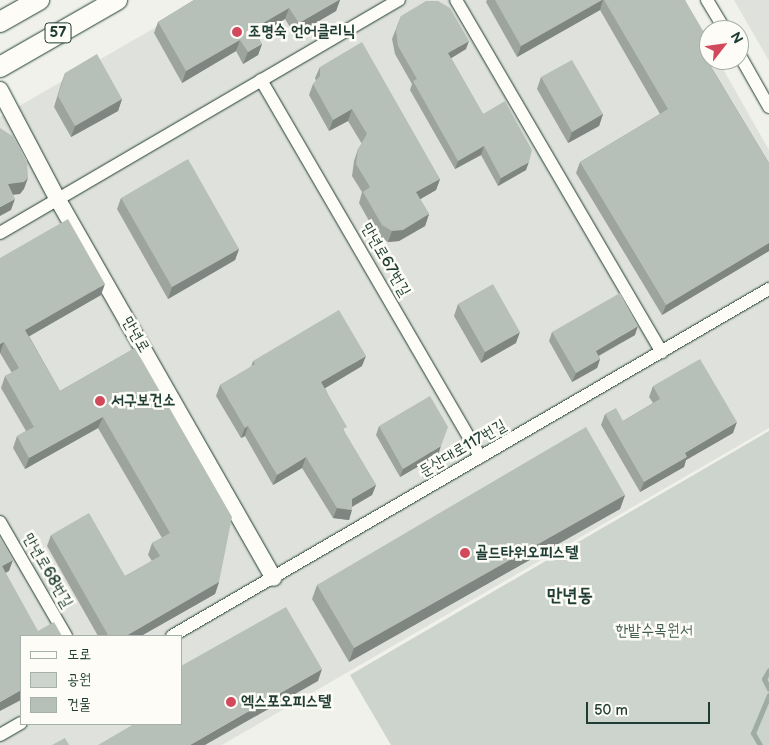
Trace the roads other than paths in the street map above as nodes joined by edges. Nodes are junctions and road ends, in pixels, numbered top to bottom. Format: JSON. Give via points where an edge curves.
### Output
{"nodes":[{"id":1,"x":39,"y":0,"type":"edge"},
{"id":2,"x":117,"y":0,"type":"edge"},
{"id":3,"x":399,"y":0,"type":"edge"},
{"id":4,"x":456,"y":0,"type":"edge"},
{"id":5,"x":708,"y":0,"type":"edge"},
{"id":6,"x":719,"y":20,"type":"edge"},
{"id":7,"x":0,"y":22,"type":"edge"},
{"id":8,"x":0,"y":67,"type":"edge"},
{"id":9,"x":748,"y":70,"type":"edge"},
{"id":10,"x":261,"y":80,"type":"junction"},
{"id":11,"x":0,"y":90,"type":"edge"},
{"id":12,"x":769,"y":107,"type":"edge"},
{"id":13,"x":58,"y":200,"type":"junction"},
{"id":14,"x":0,"y":233,"type":"edge"},
{"id":15,"x":769,"y":289,"type":"edge"},
{"id":16,"x":662,"y":352,"type":"junction"},
{"id":17,"x":480,"y":457,"type":"junction"},
{"id":18,"x":0,"y":522,"type":"edge"},
{"id":19,"x":274,"y":578,"type":"junction"},
{"id":20,"x":65,"y":635,"type":"edge"},
{"id":21,"x":174,"y":635,"type":"edge"},
{"id":22,"x":20,"y":724,"type":"edge"},
{"id":23,"x":0,"y":735,"type":"edge"}],
"edges":[{"from":1,"to":7,"type":"main road","number":"57"},
{"from":2,"to":8,"type":"main road","number":"57"},
{"from":3,"to":10,"type":"street"},
{"from":4,"to":16,"type":"street"},
{"from":5,"to":6,"type":"street"},
{"from":9,"to":12,"type":"street"},
{"from":10,"to":13,"type":"street"},
{"from":10,"to":17,"type":"street","name":"만년로67번길"},
{"from":11,"to":13,"type":"street","name":"만년로"},
{"from":13,"to":14,"type":"street"},
{"from":13,"to":19,"type":"street","name":"만년로"},
{"from":15,"to":16,"type":"street","name":"둔산대로117번길"},
{"from":16,"to":17,"type":"street","name":"둔산대로117번길"},
{"from":17,"to":19,"type":"street","name":"둔산대로117번길"},
{"from":18,"to":20,"type":"street","name":"만년로68번길"},
{"from":19,"to":21,"type":"street","name":"둔산대로117번길"},
{"from":22,"to":23,"type":"street"}]}
